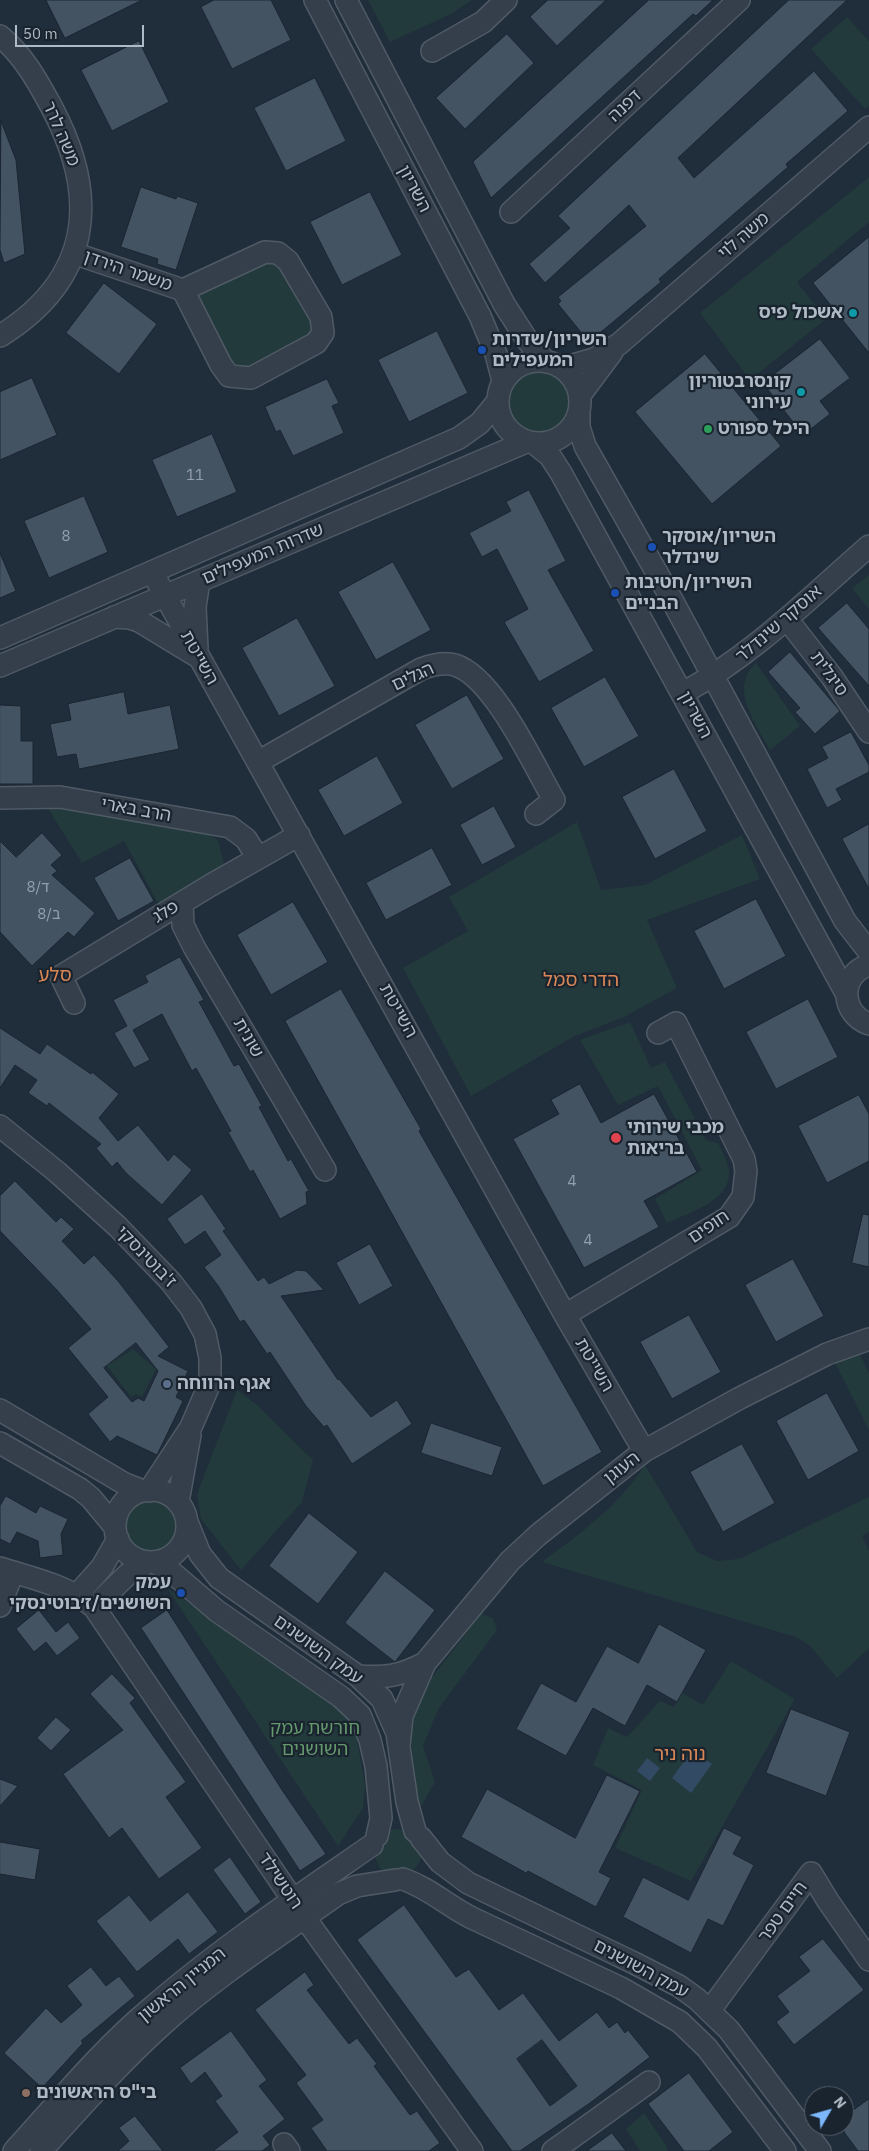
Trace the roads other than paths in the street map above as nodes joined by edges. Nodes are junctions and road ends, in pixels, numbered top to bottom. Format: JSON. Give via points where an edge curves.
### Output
{"nodes":[{"id":1,"x":315,"y":0,"type":"edge"},
{"id":2,"x":346,"y":0,"type":"edge"},
{"id":3,"x":506,"y":0,"type":"edge"},
{"id":4,"x":739,"y":0,"type":"edge"},
{"id":5,"x":0,"y":36,"type":"edge"},
{"id":6,"x":432,"y":51,"type":"dead end"},
{"id":7,"x":869,"y":127,"type":"edge"},
{"id":8,"x":511,"y":212,"type":"dead end"},
{"id":9,"x":73,"y":252,"type":"junction"},
{"id":10,"x":183,"y":290,"type":"junction"},
{"id":11,"x":0,"y":336,"type":"edge"},
{"id":12,"x":619,"y":344,"type":"junction"},
{"id":13,"x":554,"y":365,"type":"junction"},
{"id":14,"x":503,"y":381,"type":"junction"},
{"id":15,"x":497,"y":402,"type":"junction"},
{"id":16,"x":579,"y":405,"type":"junction"},
{"id":17,"x":531,"y":443,"type":"junction"},
{"id":18,"x":869,"y":546,"type":"edge"},
{"id":19,"x":152,"y":572,"type":"junction"},
{"id":20,"x":199,"y":581,"type":"junction"},
{"id":21,"x":165,"y":596,"type":"junction"},
{"id":22,"x":114,"y":617,"type":"junction"},
{"id":23,"x":787,"y":619,"type":"junction"},
{"id":24,"x":0,"y":638,"type":"edge"},
{"id":25,"x":198,"y":656,"type":"junction"},
{"id":26,"x":0,"y":666,"type":"edge"},
{"id":27,"x":713,"y":677,"type":"junction"},
{"id":28,"x":683,"y":693,"type":"junction"},
{"id":29,"x":869,"y":732,"type":"edge"},
{"id":30,"x":258,"y":762,"type":"junction"},
{"id":31,"x":0,"y":798,"type":"edge"},
{"id":32,"x":536,"y":814,"type":"dead end"},
{"id":33,"x":299,"y":835,"type":"junction"},
{"id":34,"x":258,"y":858,"type":"junction"},
{"id":35,"x":182,"y":903,"type":"junction"},
{"id":36,"x":869,"y":952,"type":"edge"},
{"id":37,"x":869,"y":965,"type":"edge"},
{"id":38,"x":846,"y":993,"type":"junction"},
{"id":39,"x":74,"y":1003,"type":"dead end"},
{"id":40,"x":867,"y":1026,"type":"edge"},
{"id":41,"x":658,"y":1033,"type":"dead end"},
{"id":42,"x":0,"y":1126,"type":"edge"},
{"id":43,"x":325,"y":1170,"type":"dead end"},
{"id":44,"x":565,"y":1315,"type":"junction"},
{"id":45,"x":869,"y":1339,"type":"edge"},
{"id":46,"x":0,"y":1410,"type":"edge"},
{"id":47,"x":191,"y":1427,"type":"junction"},
{"id":48,"x":0,"y":1443,"type":"edge"},
{"id":49,"x":644,"y":1451,"type":"junction"},
{"id":50,"x":146,"y":1491,"type":"junction"},
{"id":51,"x":178,"y":1502,"type":"junction"},
{"id":52,"x":187,"y":1522,"type":"junction"},
{"id":53,"x":117,"y":1533,"type":"junction"},
{"id":54,"x":151,"y":1562,"type":"junction"},
{"id":55,"x":6,"y":1570,"type":"edge"},
{"id":56,"x":77,"y":1594,"type":"junction"},
{"id":57,"x":0,"y":1606,"type":"edge"},
{"id":58,"x":94,"y":1608,"type":"junction"},
{"id":59,"x":425,"y":1663,"type":"junction"},
{"id":60,"x":358,"y":1676,"type":"junction"},
{"id":61,"x":399,"y":1746,"type":"junction"},
{"id":62,"x":418,"y":1835,"type":"junction"},
{"id":63,"x":374,"y":1840,"type":"junction"},
{"id":64,"x":399,"y":1880,"type":"junction"},
{"id":65,"x":300,"y":1910,"type":"junction"},
{"id":66,"x":869,"y":1960,"type":"edge"},
{"id":67,"x":710,"y":2010,"type":"junction"},
{"id":68,"x":650,"y":2082,"type":"dead end"},
{"id":69,"x":14,"y":2151,"type":"edge"},
{"id":70,"x":41,"y":2151,"type":"edge"},
{"id":71,"x":472,"y":2151,"type":"edge"},
{"id":72,"x":553,"y":2151,"type":"edge"},
{"id":73,"x":785,"y":2151,"type":"edge"},
{"id":74,"x":820,"y":2151,"type":"edge"}],
"edges":[{"from":1,"to":14,"type":"street","name":"השריון","via":[[480,316]]},
{"from":2,"to":13,"type":"street","name":"השריון","via":[[504,304],[527,340]]},
{"from":3,"to":6,"type":"street","via":[[483,22]]},
{"from":4,"to":8,"type":"street","name":"דפנה"},
{"from":5,"to":9,"type":"street","name":"משה לרר","via":[[36,79],[63,128],[74,157],[81,195]]},
{"from":7,"to":12,"type":"street","name":"משה לוי"},
{"from":9,"to":10,"type":"street","name":"משמר הירדן"},
{"from":9,"to":11,"type":"street","name":"משה לרר","via":[[55,288],[42,304],[24,321]]},
{"from":10,"to":10,"type":"street","name":"משמר הירדן","via":[[229,376],[251,378],[316,343],[323,333],[321,318],[288,261],[278,253],[265,252]]},
{"from":12,"to":13,"type":"street","name":"משה לוי","via":[[594,359]]},
{"from":12,"to":16,"type":"street","name":"משה לוי"},
{"from":13,"to":14,"type":"street","via":[[525,363]]},
{"from":13,"to":16,"type":"street","via":[[575,382]]},
{"from":14,"to":15,"type":"street"},
{"from":15,"to":17,"type":"street","via":[[501,420],[507,429]]},
{"from":15,"to":19,"type":"street","name":"שדרות המעפילים","via":[[480,423],[460,438]]},
{"from":16,"to":17,"type":"street","via":[[573,426],[559,439]]},
{"from":16,"to":27,"type":"street","name":"השריון","via":[[578,427],[585,446]]},
{"from":17,"to":20,"type":"street","name":"שדרות המעפילים"},
{"from":17,"to":28,"type":"street","name":"השריון","via":[[544,450],[561,473]]},
{"from":18,"to":23,"type":"street","name":"אוסקר שינדלר"},
{"from":19,"to":21,"type":"street","name":"השייטת"},
{"from":19,"to":24,"type":"street","name":"שדרות המעפילים"},
{"from":20,"to":21,"type":"street","name":"שדרות המעפילים"},
{"from":20,"to":25,"type":"street","via":[[195,623]]},
{"from":21,"to":22,"type":"street","name":"שדרות המעפילים"},
{"from":21,"to":25,"type":"street","name":"השייטת"},
{"from":22,"to":25,"type":"street","via":[[139,621]]},
{"from":22,"to":26,"type":"street","name":"שדרות המעפילים"},
{"from":23,"to":27,"type":"street","name":"אוסקר שינדלר"},
{"from":23,"to":29,"type":"street","name":"סיגלית"},
{"from":25,"to":30,"type":"street","name":"השייטת"},
{"from":27,"to":28,"type":"street","name":"אוסקר שינדלר"},
{"from":27,"to":36,"type":"street","name":"השריון","via":[[845,922]]},
{"from":28,"to":38,"type":"street","name":"השריון"},
{"from":30,"to":32,"type":"street","name":"הגלים","via":[[422,669],[437,664],[454,665],[469,672],[502,709],[554,800]]},
{"from":30,"to":33,"type":"street","name":"השייטת"},
{"from":31,"to":34,"type":"street","name":"הרב בארי","via":[[60,797],[230,827],[246,839]]},
{"from":33,"to":34,"type":"street","name":"פלג"},
{"from":33,"to":44,"type":"street","name":"השייטת"},
{"from":34,"to":35,"type":"street","name":"פלג"},
{"from":35,"to":39,"type":"street","name":"פלג","via":[[61,976]]},
{"from":35,"to":43,"type":"street","name":"שונית","via":[[183,925],[194,948]]},
{"from":37,"to":38,"type":"street","via":[[854,973]]},
{"from":38,"to":40,"type":"street","name":"השריון","via":[[850,1010]]},
{"from":41,"to":44,"type":"street","name":"חופים","via":[[676,1023],[744,1158],[743,1197],[729,1217]]},
{"from":42,"to":47,"type":"street","name":"ז'בוטינסקי","via":[[118,1227],[192,1308],[205,1334],[210,1358],[210,1383]]},
{"from":44,"to":49,"type":"street","name":"השייטת"},
{"from":45,"to":49,"type":"street","name":"העוגן","via":[[827,1354]]},
{"from":46,"to":50,"type":"street","via":[[125,1484]]},
{"from":47,"to":50,"type":"street","name":"ז'בוטינסקי"},
{"from":47,"to":51,"type":"street","name":"ז'בוטינסקי"},
{"from":48,"to":53,"type":"street","via":[[80,1489],[91,1498]]},
{"from":49,"to":59,"type":"street","name":"העוגן","via":[[510,1560]]},
{"from":50,"to":51,"type":"street","via":[[161,1492]]},
{"from":50,"to":53,"type":"street","via":[[125,1502],[119,1511]]},
{"from":51,"to":52,"type":"street"},
{"from":52,"to":54,"type":"street","via":[[185,1539],[179,1549],[165,1559]]},
{"from":52,"to":60,"type":"street","name":"עמק השושנים","via":[[200,1554],[219,1578]]},
{"from":53,"to":54,"type":"street","via":[[130,1555]]},
{"from":53,"to":56,"type":"street","via":[[102,1567]]},
{"from":54,"to":58,"type":"street","via":[[128,1574]]},
{"from":54,"to":63,"type":"street","name":"עמק השושנים","via":[[168,1569],[217,1612],[341,1697],[360,1715],[376,1766],[381,1818]]},
{"from":55,"to":56,"type":"street","name":"רוטשילד"},
{"from":55,"to":57,"type":"street"},
{"from":56,"to":58,"type":"street","name":"רוטשילד"},
{"from":58,"to":65,"type":"street","name":"רוטשילד"},
{"from":59,"to":60,"type":"street","name":"העוגן","via":[[389,1677]]},
{"from":59,"to":61,"type":"street","name":"העוגן","via":[[402,1716]]},
{"from":60,"to":61,"type":"street","name":"עמק השושנים","via":[[382,1699]]},
{"from":61,"to":62,"type":"street","name":"עמק השושנים","via":[[407,1802]]},
{"from":62,"to":63,"type":"street","via":[[401,1826],[392,1826]]},
{"from":62,"to":64,"type":"street","via":[[425,1847],[424,1861],[419,1870]]},
{"from":62,"to":67,"type":"street","name":"עמק השושנים","via":[[440,1862],[468,1884],[655,1974],[678,1986]]},
{"from":63,"to":64,"type":"street","via":[[373,1863],[378,1871]]},
{"from":63,"to":65,"type":"street","name":"המניין הראשון"},
{"from":64,"to":65,"type":"street","name":"המניין הראשון","via":[[357,1886]]},
{"from":64,"to":73,"type":"street","name":"עמק השושנים","via":[[425,1888],[452,1908],[628,1992],[680,2022],[707,2048]]},
{"from":65,"to":69,"type":"street","name":"המניין הראשון","via":[[185,1979],[148,2010]]},
{"from":65,"to":70,"type":"street","name":"המניין הראשון","via":[[162,2025]]},
{"from":65,"to":71,"type":"street","name":"רוטשילד"},
{"from":66,"to":67,"type":"street","name":"חיים טפר","via":[[811,1873]]},
{"from":67,"to":74,"type":"street","name":"עמק השושנים","via":[[729,2030]]},
{"from":68,"to":72,"type":"street"}]}
